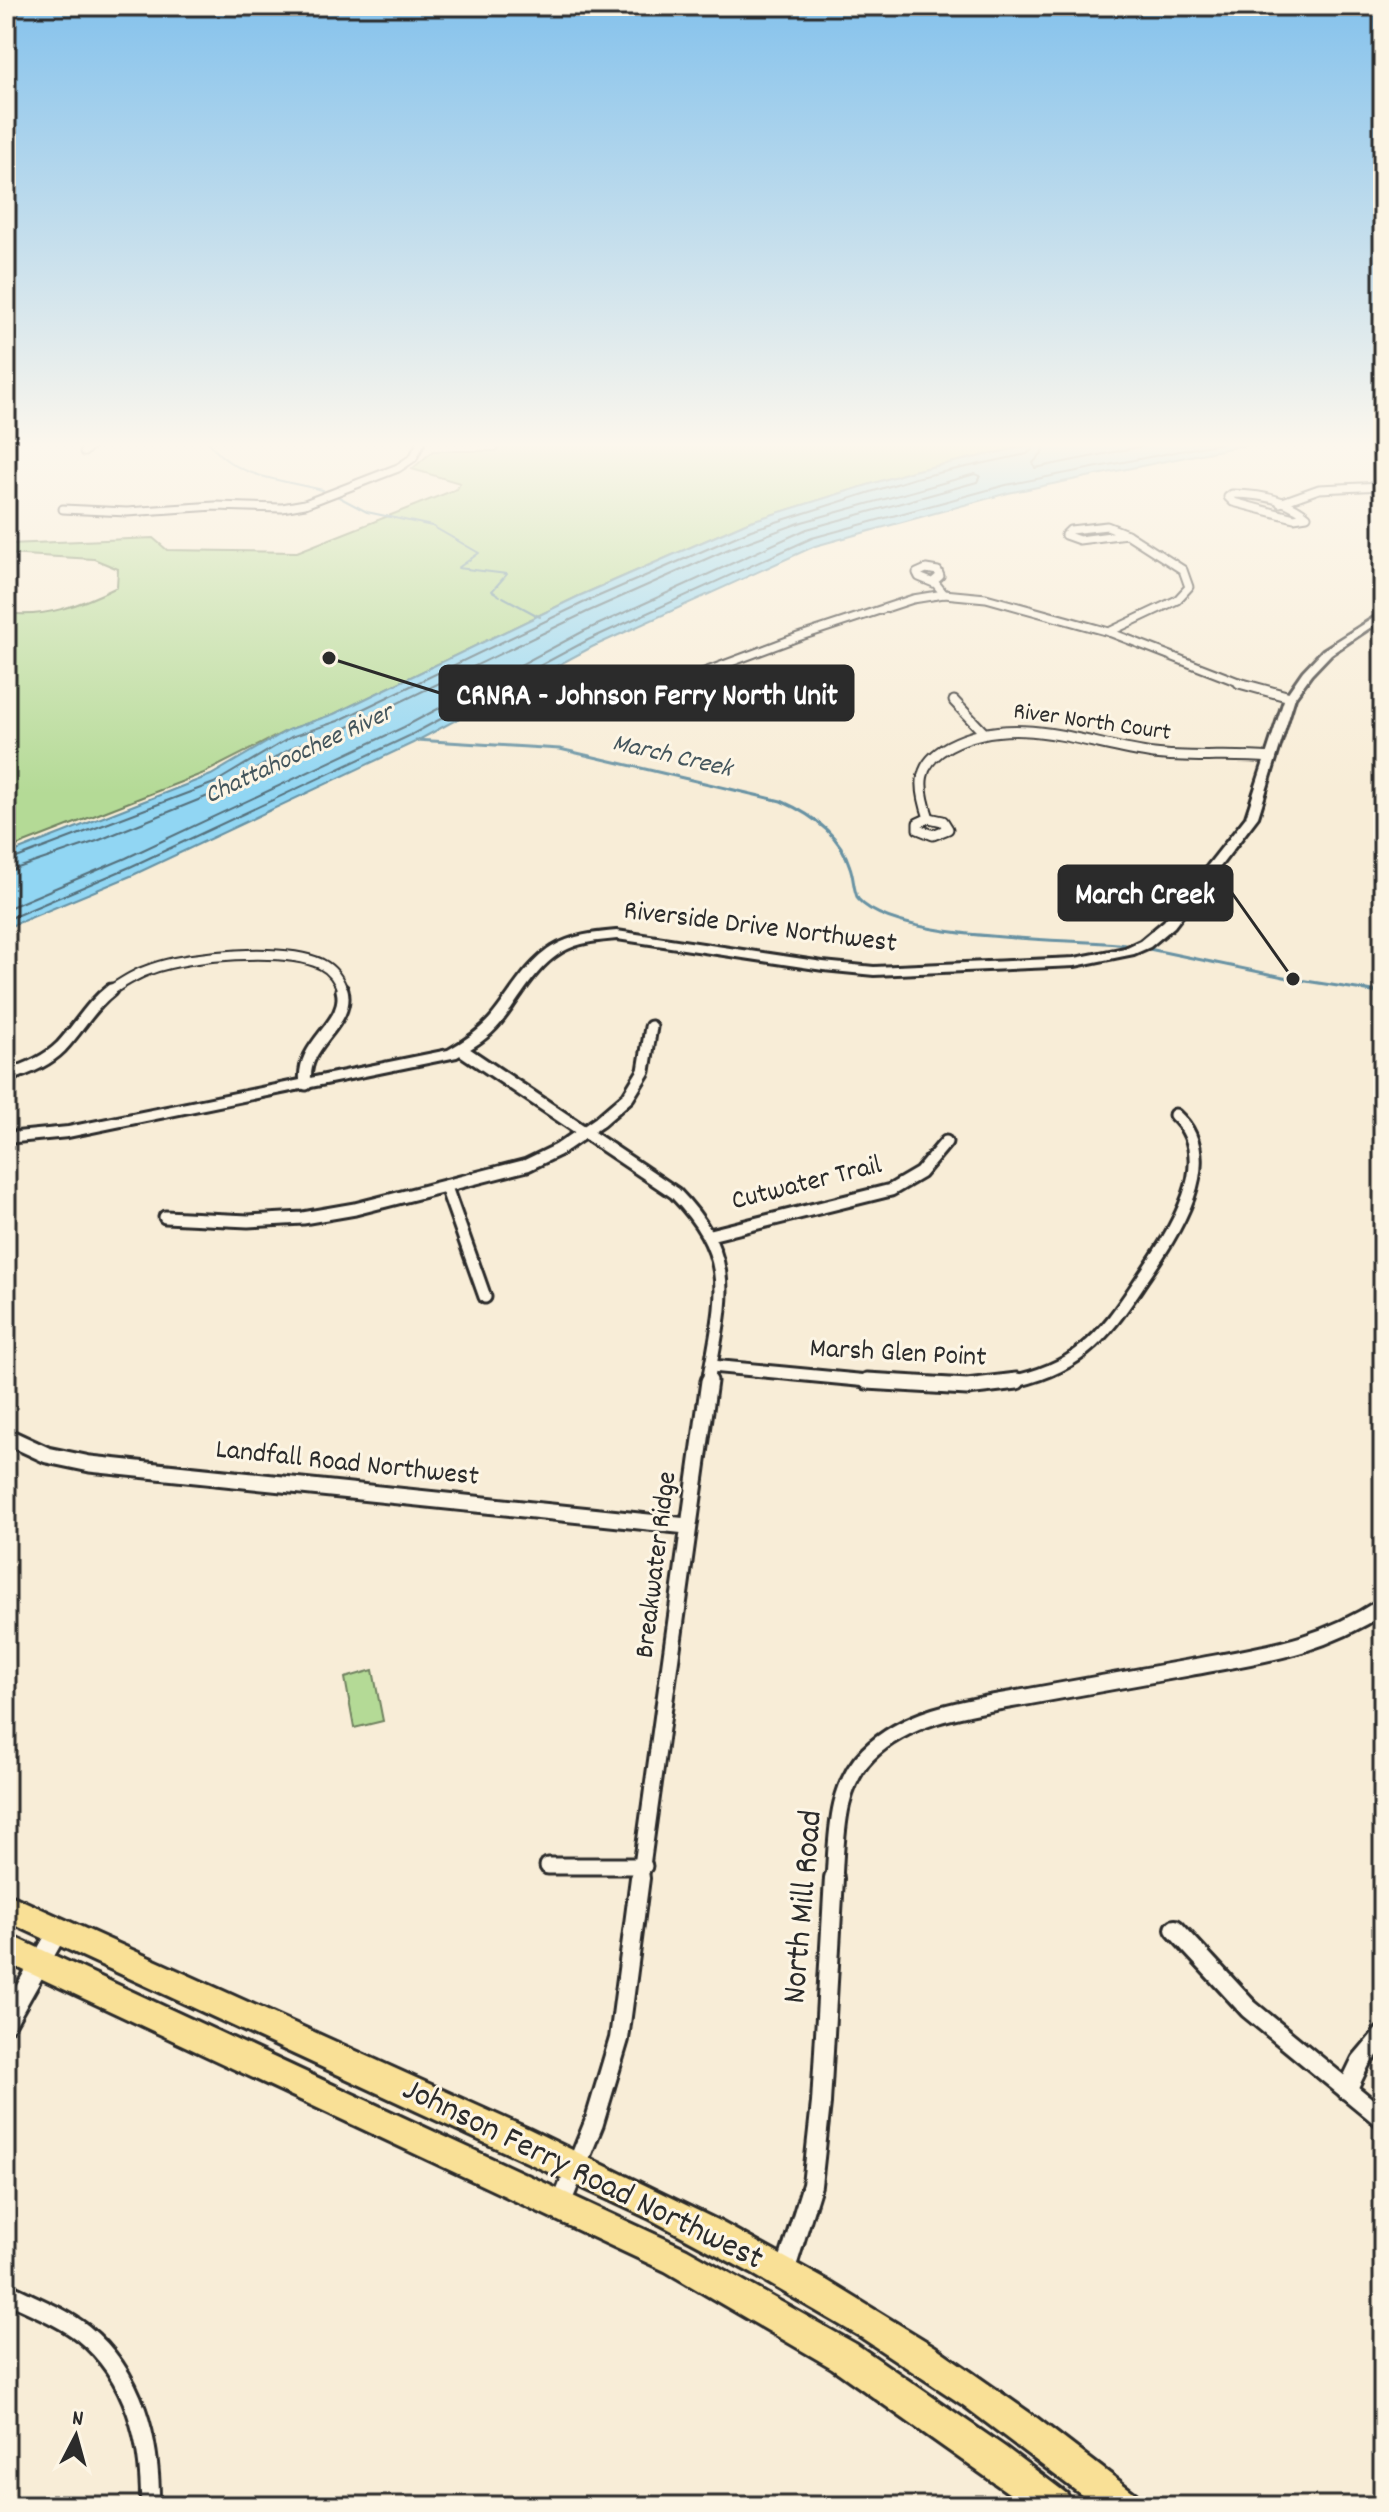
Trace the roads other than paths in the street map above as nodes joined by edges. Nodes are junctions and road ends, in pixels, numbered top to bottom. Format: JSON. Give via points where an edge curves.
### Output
{"nodes":[{"id":1,"x":1166,"y":559,"type":"edge"},
{"id":2,"x":933,"y":582,"type":"dead end"},
{"id":3,"x":944,"y":594,"type":"junction"},
{"id":4,"x":1383,"y":615,"type":"edge"},
{"id":5,"x":1109,"y":632,"type":"junction"},
{"id":6,"x":1290,"y":697,"type":"junction"},
{"id":7,"x":954,"y":701,"type":"dead end"},
{"id":8,"x":607,"y":708,"type":"dead end"},
{"id":9,"x":983,"y":732,"type":"junction"},
{"id":10,"x":1271,"y":758,"type":"junction"},
{"id":11,"x":929,"y":818,"type":"dead end"},
{"id":12,"x":651,"y":1027,"type":"dead end"},
{"id":13,"x":462,"y":1050,"type":"junction"},
{"id":14,"x":6,"y":1076,"type":"edge"},
{"id":15,"x":306,"y":1084,"type":"junction"},
{"id":16,"x":1175,"y":1115,"type":"dead end"},
{"id":17,"x":584,"y":1131,"type":"junction"},
{"id":18,"x":6,"y":1138,"type":"edge"},
{"id":19,"x":946,"y":1142,"type":"dead end"},
{"id":20,"x":446,"y":1187,"type":"junction"},
{"id":21,"x":165,"y":1217,"type":"dead end"},
{"id":22,"x":710,"y":1235,"type":"junction"},
{"id":23,"x":485,"y":1297,"type":"dead end"},
{"id":24,"x":712,"y":1366,"type":"junction"},
{"id":25,"x":6,"y":1436,"type":"edge"},
{"id":26,"x":687,"y":1526,"type":"junction"},
{"id":27,"x":1383,"y":1606,"type":"edge"},
{"id":28,"x":548,"y":1866,"type":"dead end"},
{"id":29,"x":644,"y":1866,"type":"junction"},
{"id":30,"x":6,"y":1907,"type":"edge"},
{"id":31,"x":1175,"y":1929,"type":"dead end"},
{"id":32,"x":58,"y":1931,"type":"junction"},
{"id":33,"x":6,"y":1947,"type":"edge"},
{"id":34,"x":40,"y":1963,"type":"junction"},
{"id":35,"x":6,"y":2023,"type":"edge"},
{"id":36,"x":1383,"y":2035,"type":"edge"},
{"id":37,"x":1347,"y":2090,"type":"junction"},
{"id":38,"x":1383,"y":2119,"type":"edge"},
{"id":39,"x":576,"y":2167,"type":"junction"},
{"id":40,"x":561,"y":2204,"type":"junction"},
{"id":41,"x":784,"y":2274,"type":"junction"},
{"id":42,"x":6,"y":2292,"type":"edge"},
{"id":43,"x":150,"y":2506,"type":"edge"},
{"id":44,"x":1055,"y":2506,"type":"edge"},
{"id":45,"x":1124,"y":2506,"type":"edge"}],
"edges":[{"from":1,"to":5,"type":"street","via":[[1183,570],[1189,587],[1177,600]]},
{"from":2,"to":3,"type":"street"},
{"from":3,"to":5,"type":"street","via":[[986,598]]},
{"from":3,"to":8,"type":"street","via":[[798,637]]},
{"from":4,"to":6,"type":"street","name":"Riverside Drive Northwest","via":[[1327,652]]},
{"from":5,"to":6,"type":"street","via":[[1223,678]]},
{"from":6,"to":10,"type":"street","name":"Riverside Drive Northwest"},
{"from":7,"to":9,"type":"street"},
{"from":9,"to":10,"type":"street","name":"River North Court","via":[[1027,730],[1179,756]]},
{"from":9,"to":11,"type":"street","name":"River North Court","via":[[950,745],[922,768],[918,789]]},
{"from":10,"to":13,"type":"street","name":"Riverside Drive Northwest","via":[[1252,817],[1169,924],[1129,951],[1075,962],[874,971],[596,935],[547,954],[487,1028]]},
{"from":12,"to":17,"type":"street","via":[[638,1083],[615,1110]]},
{"from":13,"to":15,"type":"street","name":"Riverside Drive Northwest"},
{"from":13,"to":17,"type":"street","name":"Breakwater Ridge"},
{"from":14,"to":15,"type":"street","via":[[49,1057],[90,1008],[123,982],[174,961],[221,953],[302,958],[339,978],[343,1003],[304,1060]]},
{"from":15,"to":18,"type":"street","name":"Riverside Drive Northwest","via":[[68,1132]]},
{"from":16,"to":24,"type":"street","name":"Marsh Glen Point","via":[[1194,1139],[1185,1212],[1110,1325],[1072,1359],[1022,1380],[964,1388]]},
{"from":17,"to":20,"type":"street","via":[[527,1165]]},
{"from":17,"to":22,"type":"street","name":"Breakwater Ridge","via":[[675,1193]]},
{"from":19,"to":22,"type":"street","name":"Cutwater Trail","via":[[920,1173],[891,1190]]},
{"from":20,"to":21,"type":"street","via":[[303,1218]]},
{"from":20,"to":23,"type":"street"},
{"from":22,"to":24,"type":"street","name":"Breakwater Ridge","via":[[723,1285]]},
{"from":24,"to":26,"type":"street","name":"Breakwater Ridge"},
{"from":25,"to":26,"type":"street","name":"Landfall Road Northwest","via":[[47,1455],[90,1464]]},
{"from":26,"to":29,"type":"street","name":"Breakwater Ridge"},
{"from":27,"to":41,"type":"street","name":"North Mill Road","via":[[1352,1626],[1297,1648],[960,1709],[902,1728],[867,1755],[848,1784],[838,1818],[812,2185]]},
{"from":28,"to":29,"type":"street"},
{"from":29,"to":39,"type":"street","name":"Breakwater Ridge","via":[[619,2039]]},
{"from":30,"to":32,"type":"main road","name":"Johnson Ferry Road Northwest"},
{"from":31,"to":37,"type":"street","via":[[1249,2009]]},
{"from":32,"to":34,"type":"street"},
{"from":32,"to":39,"type":"main road","name":"Johnson Ferry Road Northwest"},
{"from":33,"to":34,"type":"main road","name":"Johnson Ferry Road Northwest"},
{"from":34,"to":35,"type":"street"},
{"from":34,"to":40,"type":"main road","name":"Johnson Ferry Road Northwest"},
{"from":36,"to":37,"type":"street","via":[[1361,2061]]},
{"from":37,"to":38,"type":"street"},
{"from":39,"to":40,"type":"street","name":"Breakwater Ridge"},
{"from":39,"to":41,"type":"main road","name":"Johnson Ferry Road Northwest"},
{"from":40,"to":44,"type":"main road","name":"Johnson Ferry Road Northwest","via":[[688,2266],[806,2333],[921,2408]]},
{"from":41,"to":45,"type":"main road","name":"Johnson Ferry Road Northwest","via":[[961,2385]]},
{"from":42,"to":43,"type":"street","via":[[80,2331],[119,2372],[141,2422]]}]}
